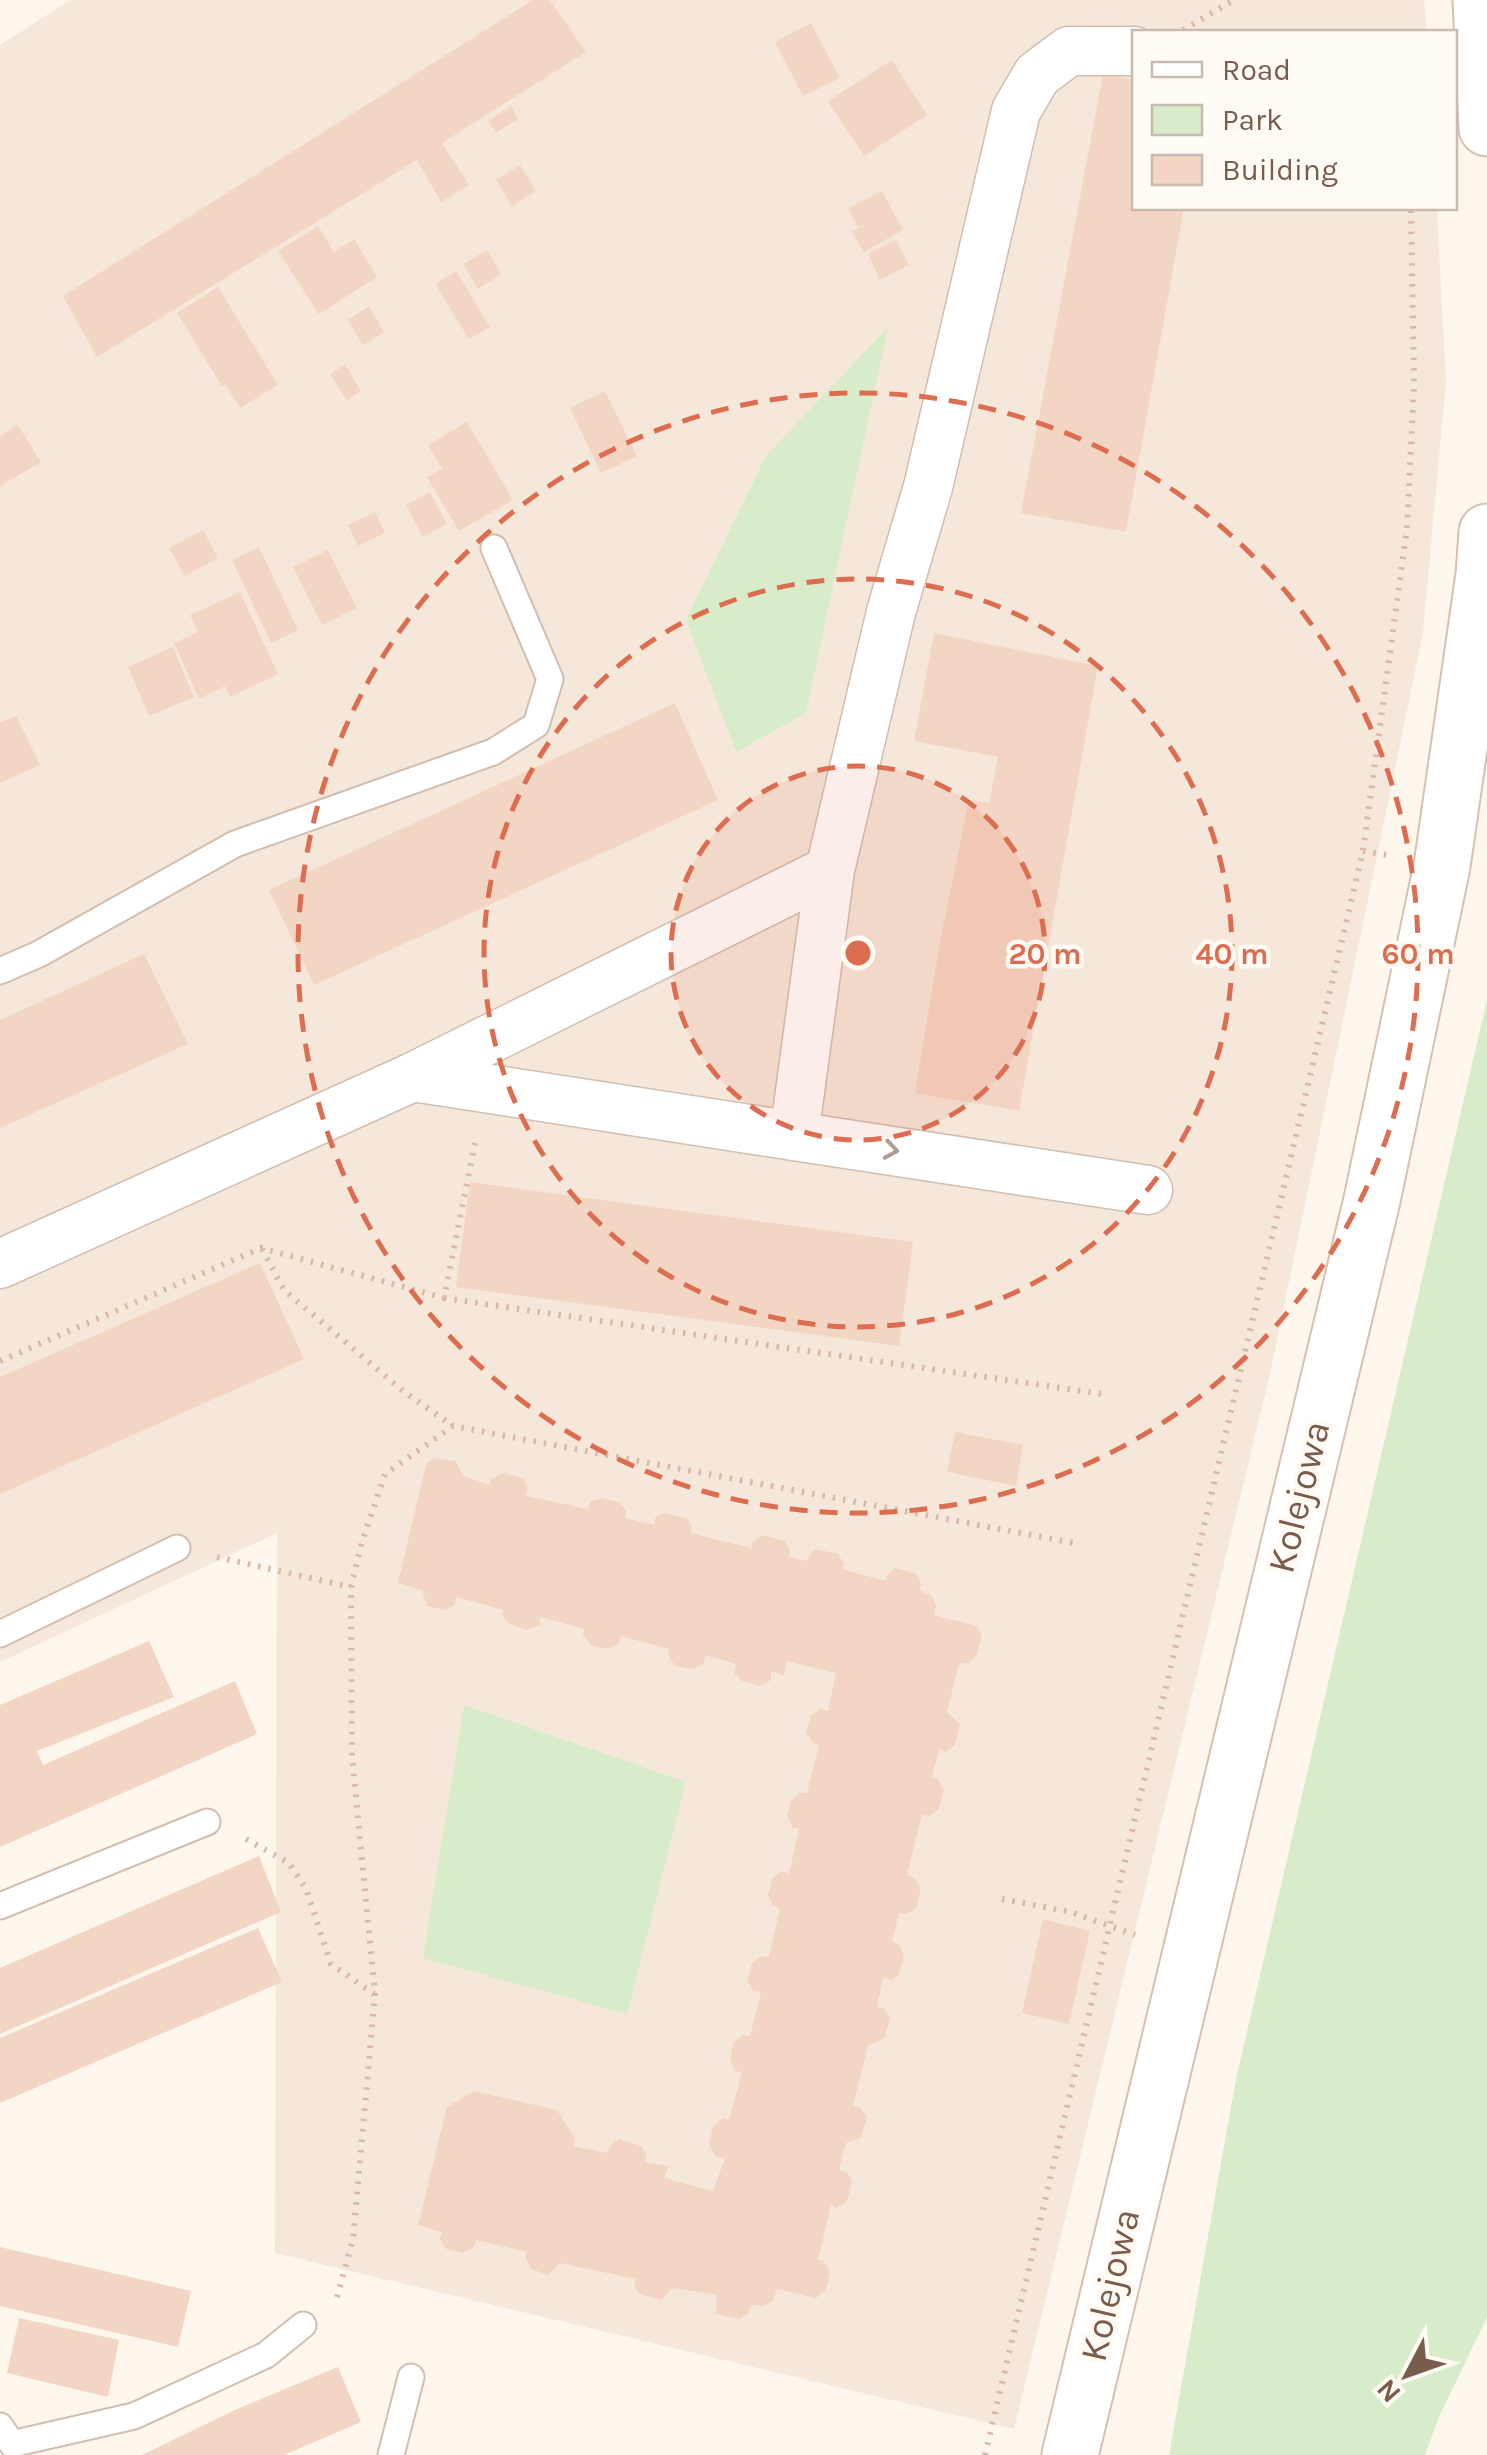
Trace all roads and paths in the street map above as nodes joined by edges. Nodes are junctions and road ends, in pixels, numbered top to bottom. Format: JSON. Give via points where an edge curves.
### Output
{"nodes":[{"id":1,"x":1234,"y":0,"type":"edge"},
{"id":2,"x":1481,"y":0,"type":"edge"},
{"id":3,"x":1182,"y":30,"type":"edge"},
{"id":4,"x":1132,"y":51,"type":"edge"},
{"id":5,"x":1457,"y":97,"type":"edge"},
{"id":6,"x":1486,"y":102,"type":"edge"},
{"id":7,"x":1487,"y":128,"type":"edge"},
{"id":8,"x":1411,"y":210,"type":"edge"},
{"id":9,"x":1487,"y":532,"type":"edge"},
{"id":10,"x":494,"y":548,"type":"dead end"},
{"id":11,"x":830,"y":870,"type":"junction"},
{"id":12,"x":0,"y":971,"type":"edge"},
{"id":13,"x":413,"y":1077,"type":"junction"},
{"id":14,"x":486,"y":1088,"type":"junction"},
{"id":15,"x":794,"y":1136,"type":"junction"},
{"id":16,"x":1148,"y":1190,"type":"dead end"},
{"id":17,"x":261,"y":1248,"type":"junction"},
{"id":18,"x":0,"y":1264,"type":"edge"},
{"id":19,"x":444,"y":1298,"type":"junction"},
{"id":20,"x":0,"y":1361,"type":"edge"},
{"id":21,"x":1109,"y":1395,"type":"dead end"},
{"id":22,"x":453,"y":1426,"type":"junction"},
{"id":23,"x":1079,"y":1544,"type":"dead end"},
{"id":24,"x":177,"y":1548,"type":"joint"},
{"id":25,"x":351,"y":1587,"type":"junction"},
{"id":26,"x":0,"y":1634,"type":"edge"},
{"id":27,"x":207,"y":1822,"type":"joint"},
{"id":28,"x":1002,"y":1899,"type":"dead end"},
{"id":29,"x":0,"y":1906,"type":"edge"},
{"id":30,"x":1110,"y":1928,"type":"junction"},
{"id":31,"x":375,"y":1994,"type":"junction"},
{"id":32,"x":332,"y":2313,"type":"dead end"},
{"id":33,"x":303,"y":2325,"type":"dead end"},
{"id":34,"x":411,"y":2377,"type":"dead end"},
{"id":35,"x":0,"y":2426,"type":"edge"},
{"id":36,"x":392,"y":2455,"type":"edge"},
{"id":37,"x":986,"y":2455,"type":"edge"},
{"id":38,"x":1070,"y":2455,"type":"edge"}],
"edges":[{"from":1,"to":3,"type":"path"},
{"from":2,"to":6,"type":"street"},
{"from":4,"to":11,"type":"street","via":[[1070,51],[1037,75],[1016,111]]},
{"from":5,"to":6,"type":"street"},
{"from":6,"to":7,"type":"street"},
{"from":8,"to":30,"type":"path","via":[[1414,385],[1407,528],[1363,851]]},
{"from":9,"to":38,"type":"street","name":"Kolejowa","via":[[1442,866],[1372,1200]]},
{"from":10,"to":12,"type":"lane","via":[[550,679],[536,725],[492,752],[235,844]]},
{"from":11,"to":13,"type":"street"},
{"from":11,"to":15,"type":"street"},
{"from":13,"to":14,"type":"street"},
{"from":13,"to":18,"type":"street"},
{"from":14,"to":15,"type":"street"},
{"from":14,"to":19,"type":"path"},
{"from":15,"to":16,"type":"street","one_way":true},
{"from":17,"to":19,"type":"path"},
{"from":17,"to":20,"type":"path"},
{"from":17,"to":22,"type":"path","via":[[284,1290]]},
{"from":19,"to":21,"type":"path"},
{"from":22,"to":23,"type":"path"},
{"from":22,"to":25,"type":"path","via":[[384,1474]]},
{"from":24,"to":25,"type":"path"},
{"from":24,"to":26,"type":"lane"},
{"from":25,"to":31,"type":"path","via":[[352,1756]]},
{"from":27,"to":29,"type":"lane"},
{"from":27,"to":31,"type":"path","via":[[289,1862],[306,1889],[331,1964]]},
{"from":28,"to":30,"type":"path","via":[[1071,1912]]},
{"from":30,"to":37,"type":"path"},
{"from":31,"to":32,"type":"path","via":[[354,2239]]},
{"from":33,"to":35,"type":"lane","via":[[266,2356],[134,2416],[12,2444]]},
{"from":34,"to":36,"type":"lane"}]}
